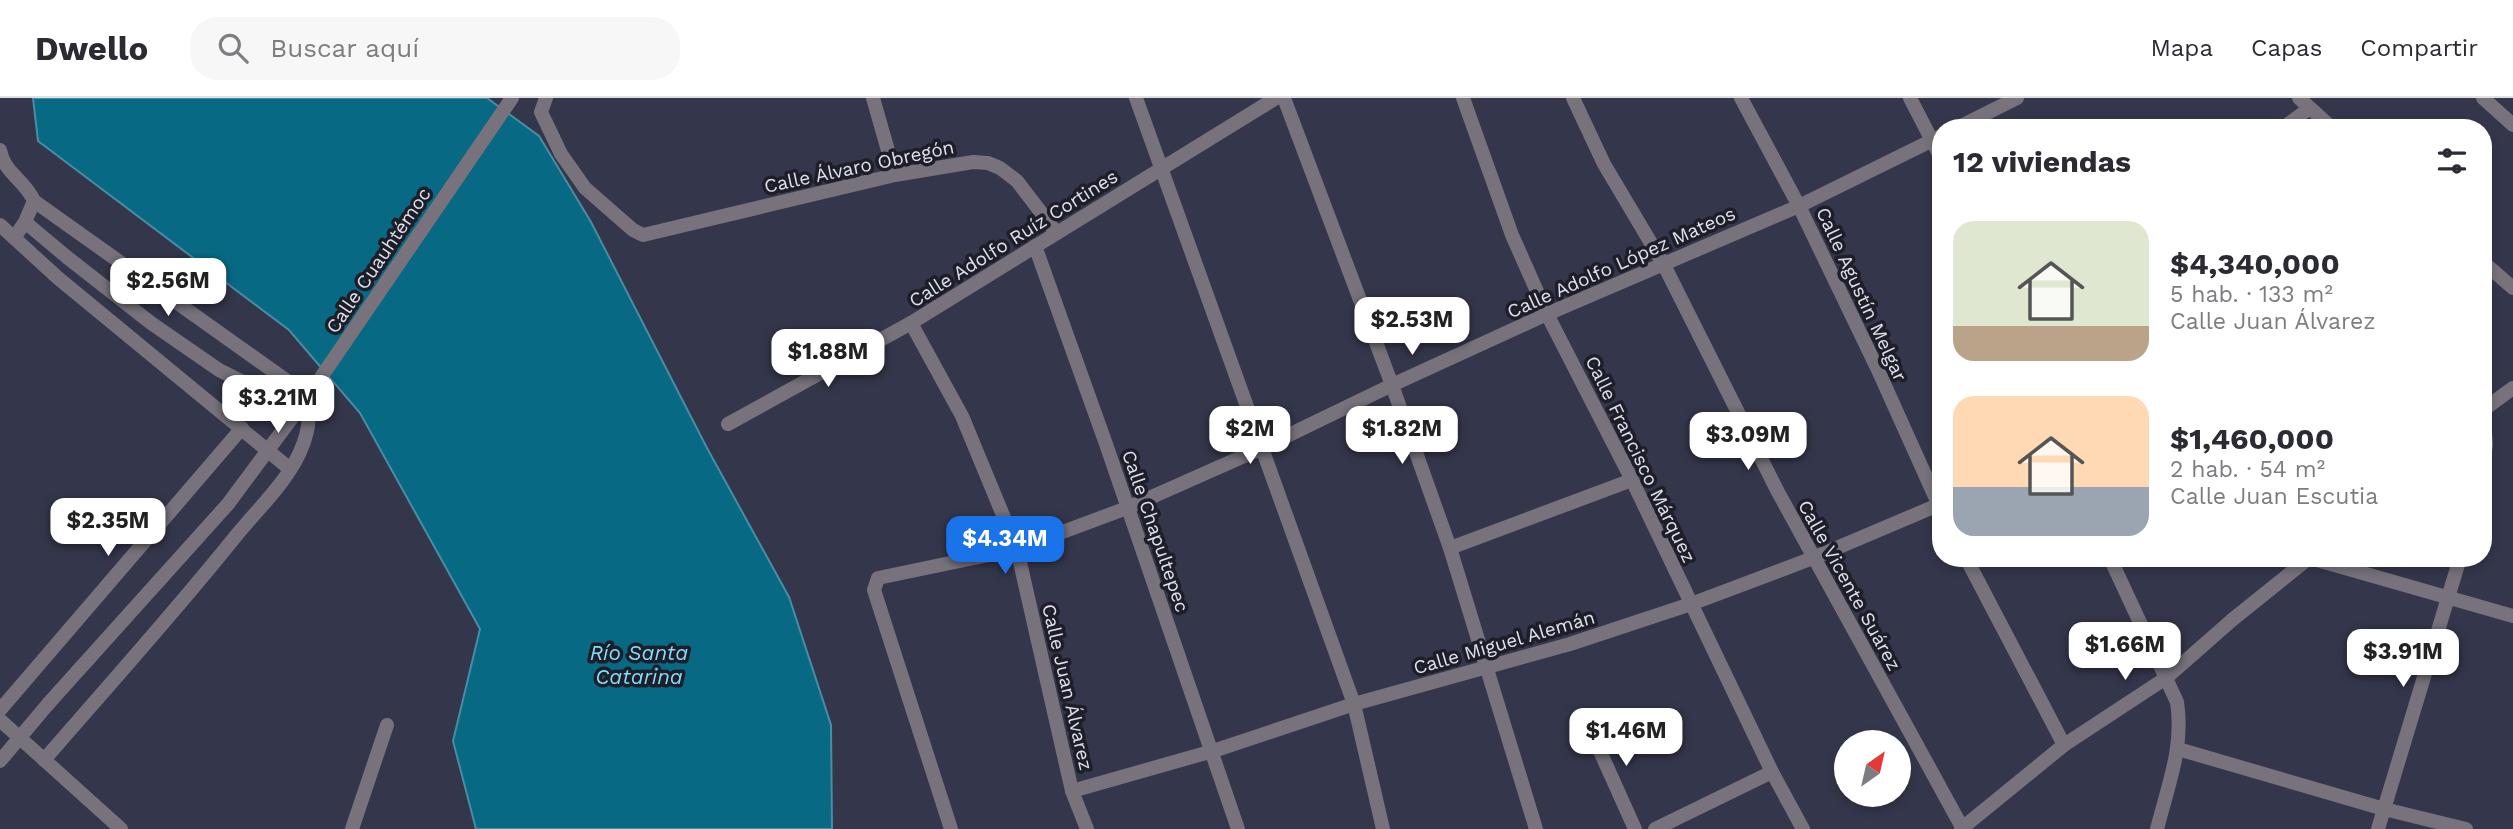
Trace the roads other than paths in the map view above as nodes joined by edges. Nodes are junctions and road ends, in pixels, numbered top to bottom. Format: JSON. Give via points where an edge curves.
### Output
{"nodes":[{"id":1,"x":512,"y":98,"type":"edge"},
{"id":2,"x":873,"y":98,"type":"edge"},
{"id":3,"x":1136,"y":98,"type":"edge"},
{"id":4,"x":1276,"y":98,"type":"edge"},
{"id":5,"x":1284,"y":98,"type":"edge"},
{"id":6,"x":1463,"y":98,"type":"edge"},
{"id":7,"x":1573,"y":98,"type":"edge"},
{"id":8,"x":1741,"y":98,"type":"edge"},
{"id":9,"x":1910,"y":98,"type":"edge"},
{"id":10,"x":2017,"y":98,"type":"edge"},
{"id":11,"x":2483,"y":98,"type":"edge"},
{"id":12,"x":541,"y":101,"type":"edge"},
{"id":13,"x":2304,"y":103,"type":"edge"},
{"id":14,"x":1975,"y":119,"type":"edge"},
{"id":15,"x":2291,"y":119,"type":"edge"},
{"id":16,"x":2322,"y":119,"type":"edge"},
{"id":17,"x":2513,"y":125,"type":"edge"},
{"id":18,"x":1932,"y":132,"type":"edge"},
{"id":19,"x":1932,"y":140,"type":"edge"},
{"id":20,"x":1,"y":159,"type":"edge"},
{"id":21,"x":1163,"y":169,"type":"junction"},
{"id":22,"x":895,"y":175,"type":"junction"},
{"id":23,"x":34,"y":201,"type":"junction"},
{"id":24,"x":1799,"y":206,"type":"junction"},
{"id":25,"x":25,"y":222,"type":"junction"},
{"id":26,"x":0,"y":225,"type":"edge"},
{"id":27,"x":1056,"y":232,"type":"junction"},
{"id":28,"x":14,"y":238,"type":"junction"},
{"id":29,"x":1035,"y":246,"type":"junction"},
{"id":30,"x":1664,"y":265,"type":"junction"},
{"id":31,"x":2492,"y":270,"type":"edge"},
{"id":32,"x":2513,"y":288,"type":"edge"},
{"id":33,"x":1547,"y":314,"type":"junction"},
{"id":34,"x":911,"y":323,"type":"junction"},
{"id":35,"x":1392,"y":385,"type":"junction"},
{"id":36,"x":2513,"y":388,"type":"edge"},
{"id":37,"x":311,"y":392,"type":"junction"},
{"id":38,"x":2492,"y":403,"type":"edge"},
{"id":39,"x":728,"y":424,"type":"dead end"},
{"id":40,"x":242,"y":428,"type":"junction"},
{"id":41,"x":1262,"y":448,"type":"junction"},
{"id":42,"x":290,"y":469,"type":"junction"},
{"id":43,"x":1632,"y":480,"type":"junction"},
{"id":44,"x":1932,"y":492,"type":"edge"},
{"id":45,"x":1127,"y":508,"type":"junction"},
{"id":46,"x":1932,"y":511,"type":"edge"},
{"id":47,"x":1450,"y":548,"type":"junction"},
{"id":48,"x":1017,"y":550,"type":"junction"},
{"id":49,"x":1813,"y":558,"type":"junction"},
{"id":50,"x":1971,"y":567,"type":"edge"},
{"id":51,"x":2114,"y":567,"type":"edge"},
{"id":52,"x":2298,"y":567,"type":"edge"},
{"id":53,"x":2340,"y":567,"type":"edge"},
{"id":54,"x":2458,"y":567,"type":"edge"},
{"id":55,"x":2449,"y":599,"type":"junction"},
{"id":56,"x":1691,"y":604,"type":"junction"},
{"id":57,"x":2513,"y":616,"type":"edge"},
{"id":58,"x":1488,"y":668,"type":"junction"},
{"id":59,"x":2166,"y":678,"type":"junction"},
{"id":60,"x":1354,"y":704,"type":"junction"},
{"id":61,"x":0,"y":710,"type":"edge"},
{"id":62,"x":0,"y":720,"type":"edge"},
{"id":63,"x":1586,"y":720,"type":"dead end"},
{"id":64,"x":387,"y":725,"type":"dead end"},
{"id":65,"x":20,"y":738,"type":"junction"},
{"id":66,"x":2064,"y":745,"type":"junction"},
{"id":67,"x":2178,"y":749,"type":"junction"},
{"id":68,"x":1213,"y":751,"type":"junction"},
{"id":69,"x":44,"y":760,"type":"junction"},
{"id":70,"x":0,"y":761,"type":"edge"},
{"id":71,"x":1772,"y":772,"type":"junction"},
{"id":72,"x":1072,"y":791,"type":"junction"},
{"id":73,"x":2384,"y":808,"type":"junction"},
{"id":74,"x":121,"y":829,"type":"edge"},
{"id":75,"x":352,"y":829,"type":"edge"},
{"id":76,"x":951,"y":829,"type":"edge"},
{"id":77,"x":1087,"y":829,"type":"edge"},
{"id":78,"x":1238,"y":829,"type":"edge"},
{"id":79,"x":1383,"y":829,"type":"edge"},
{"id":80,"x":1536,"y":829,"type":"edge"},
{"id":81,"x":1635,"y":829,"type":"edge"},
{"id":82,"x":1654,"y":829,"type":"edge"},
{"id":83,"x":1803,"y":829,"type":"edge"},
{"id":84,"x":1962,"y":829,"type":"edge"},
{"id":85,"x":2157,"y":829,"type":"edge"},
{"id":86,"x":2378,"y":829,"type":"edge"},
{"id":87,"x":2466,"y":829,"type":"edge"}],
"edges":[{"from":1,"to":37,"type":"street","name":"Calle Cuauhtémoc","bridge":true},
{"from":2,"to":22,"type":"street"},
{"from":3,"to":21,"type":"street"},
{"from":4,"to":21,"type":"street","name":"Calle Adolfo Ruíz Cortines"},
{"from":5,"to":35,"type":"street"},
{"from":6,"to":33,"type":"street","name":"Calle Francisco Márquez","via":[[1512,235]]},
{"from":7,"to":30,"type":"street","name":"Calle Vicente Suárez","via":[[1604,164]]},
{"from":8,"to":24,"type":"street","name":"Calle Agustín Melgar"},
{"from":9,"to":18,"type":"street"},
{"from":10,"to":14,"type":"street"},
{"from":11,"to":17,"type":"street"},
{"from":12,"to":22,"type":"street","name":"Calle Álvaro Obregón","via":[[548,128],[584,188],[643,234]]},
{"from":13,"to":15,"type":"street"},
{"from":13,"to":16,"type":"street"},
{"from":19,"to":24,"type":"street","name":"Calle Adolfo López Mateos"},
{"from":20,"to":23,"type":"street"},
{"from":21,"to":27,"type":"street","name":"Calle Adolfo Ruíz Cortines"},
{"from":21,"to":41,"type":"street"},
{"from":22,"to":27,"type":"street","name":"Calle Álvaro Obregón","via":[[988,163],[1017,180]]},
{"from":23,"to":25,"type":"street"},
{"from":23,"to":42,"type":"street","via":[[297,388],[308,403],[309,424]]},
{"from":24,"to":30,"type":"street","name":"Calle Adolfo López Mateos"},
{"from":24,"to":44,"type":"street","name":"Calle Agustín Melgar"},
{"from":25,"to":28,"type":"street"},
{"from":25,"to":37,"type":"street","bridge":true,"via":[[151,323],[219,370],[261,387]]},
{"from":26,"to":28,"type":"street"},
{"from":27,"to":29,"type":"street","name":"Calle Adolfo Ruíz Cortines"},
{"from":28,"to":40,"type":"street"},
{"from":29,"to":34,"type":"street","name":"Calle Adolfo Ruíz Cortines"},
{"from":29,"to":45,"type":"street","name":"Calle Chapultepec"},
{"from":30,"to":33,"type":"street","name":"Calle Adolfo López Mateos"},
{"from":30,"to":49,"type":"street","name":"Calle Vicente Suárez"},
{"from":31,"to":32,"type":"street"},
{"from":33,"to":35,"type":"street","name":"Calle Adolfo López Mateos"},
{"from":33,"to":43,"type":"street","name":"Calle Francisco Márquez"},
{"from":34,"to":39,"type":"street","name":"Calle Adolfo Ruíz Cortines"},
{"from":34,"to":48,"type":"street","name":"Calle Juan Álvarez","via":[[962,416]]},
{"from":35,"to":41,"type":"street","name":"Calle Adolfo López Mateos"},
{"from":35,"to":47,"type":"street"},
{"from":36,"to":38,"type":"street"},
{"from":37,"to":65,"type":"street","name":"Calle Cuauhtémoc","bridge":true,"via":[[228,504]]},
{"from":40,"to":42,"type":"street"},
{"from":40,"to":61,"type":"street"},
{"from":41,"to":45,"type":"street","name":"Calle Adolfo López Mateos"},
{"from":41,"to":60,"type":"street"},
{"from":42,"to":69,"type":"street"},
{"from":43,"to":47,"type":"street"},
{"from":43,"to":56,"type":"street","name":"Calle Francisco Márquez"},
{"from":45,"to":48,"type":"street","name":"Calle Adolfo López Mateos"},
{"from":45,"to":68,"type":"street","name":"Calle Chapultepec"},
{"from":46,"to":49,"type":"street","name":"Calle Miguel Alemán"},
{"from":47,"to":58,"type":"street"},
{"from":48,"to":72,"type":"street","name":"Calle Juan Álvarez"},
{"from":48,"to":76,"type":"street","name":"Calle Adolfo López Mateos","via":[[882,576],[873,585]]},
{"from":49,"to":56,"type":"street","name":"Calle Miguel Alemán"},
{"from":49,"to":84,"type":"street","name":"Calle Vicente Suárez"},
{"from":50,"to":66,"type":"street"},
{"from":51,"to":59,"type":"street"},
{"from":52,"to":59,"type":"street"},
{"from":53,"to":55,"type":"street"},
{"from":54,"to":55,"type":"street"},
{"from":55,"to":57,"type":"street"},
{"from":55,"to":73,"type":"street"},
{"from":56,"to":58,"type":"street","name":"Calle Miguel Alemán"},
{"from":56,"to":71,"type":"street","name":"Calle Francisco Márquez"},
{"from":58,"to":60,"type":"street","name":"Calle Miguel Alemán"},
{"from":58,"to":80,"type":"street"},
{"from":59,"to":66,"type":"street"},
{"from":59,"to":67,"type":"street","via":[[2177,702]]},
{"from":60,"to":68,"type":"street","name":"Calle Miguel Alemán"},
{"from":60,"to":79,"type":"street"},
{"from":62,"to":65,"type":"street"},
{"from":63,"to":81,"type":"street"},
{"from":64,"to":75,"type":"street"},
{"from":65,"to":69,"type":"street"},
{"from":65,"to":70,"type":"street","name":"Calle Cuauhtémoc"},
{"from":66,"to":84,"type":"street"},
{"from":67,"to":73,"type":"street"},
{"from":67,"to":85,"type":"street"},
{"from":68,"to":72,"type":"street","name":"Calle Miguel Alemán"},
{"from":68,"to":78,"type":"street","name":"Calle Chapultepec"},
{"from":69,"to":74,"type":"street"},
{"from":71,"to":82,"type":"street"},
{"from":71,"to":83,"type":"street","name":"Calle Francisco Márquez"},
{"from":72,"to":77,"type":"street","name":"Calle Juan Álvarez"},
{"from":73,"to":86,"type":"street"},
{"from":73,"to":87,"type":"street"}]}
